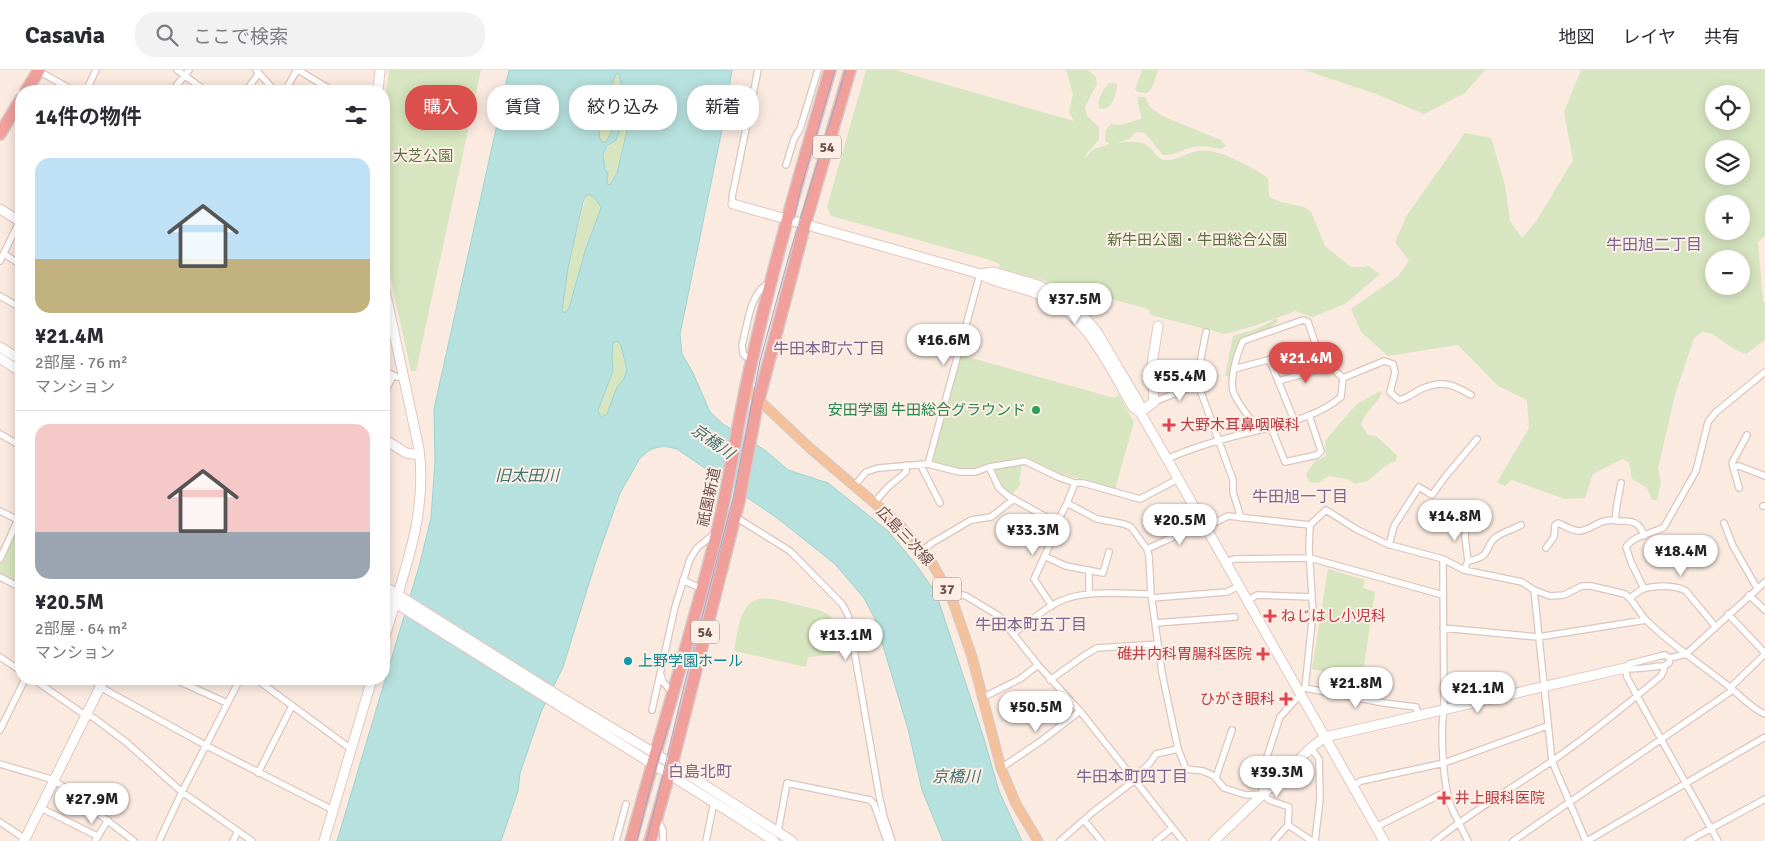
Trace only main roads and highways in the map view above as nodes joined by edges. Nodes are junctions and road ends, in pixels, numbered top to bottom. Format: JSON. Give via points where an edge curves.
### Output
{"nodes":[{"id":1,"x":38,"y":70,"type":"edge"},
{"id":2,"x":830,"y":70,"type":"edge"},
{"id":3,"x":850,"y":70,"type":"edge"},
{"id":4,"x":29,"y":85,"type":"edge"},
{"id":5,"x":15,"y":110,"type":"edge"},
{"id":6,"x":0,"y":134,"type":"edge"},
{"id":7,"x":746,"y":388,"type":"junction"},
{"id":8,"x":759,"y":399,"type":"junction"},
{"id":9,"x":631,"y":841,"type":"edge"},
{"id":10,"x":650,"y":841,"type":"edge"},
{"id":11,"x":1038,"y":841,"type":"edge"}],
"edges":[{"from":1,"to":4,"type":"highway"},
{"from":2,"to":7,"type":"highway","name":"祇園新道","number":"54","via":[[770,283]]},
{"from":3,"to":8,"type":"highway","name":"祇園新道","number":"54"},
{"from":5,"to":6,"type":"highway"},
{"from":7,"to":8,"type":"main road","name":"広島三次線","number":"37"},
{"from":7,"to":9,"type":"highway","name":"祇園新道","number":"54","via":[[717,532]]},
{"from":8,"to":10,"type":"highway","name":"祇園新道","number":"54","via":[[739,501]]},
{"from":8,"to":11,"type":"main road","name":"広島三次線","number":"37","via":[[811,449],[898,523],[932,563],[952,598],[972,657],[1001,768],[1016,804]]}]}
